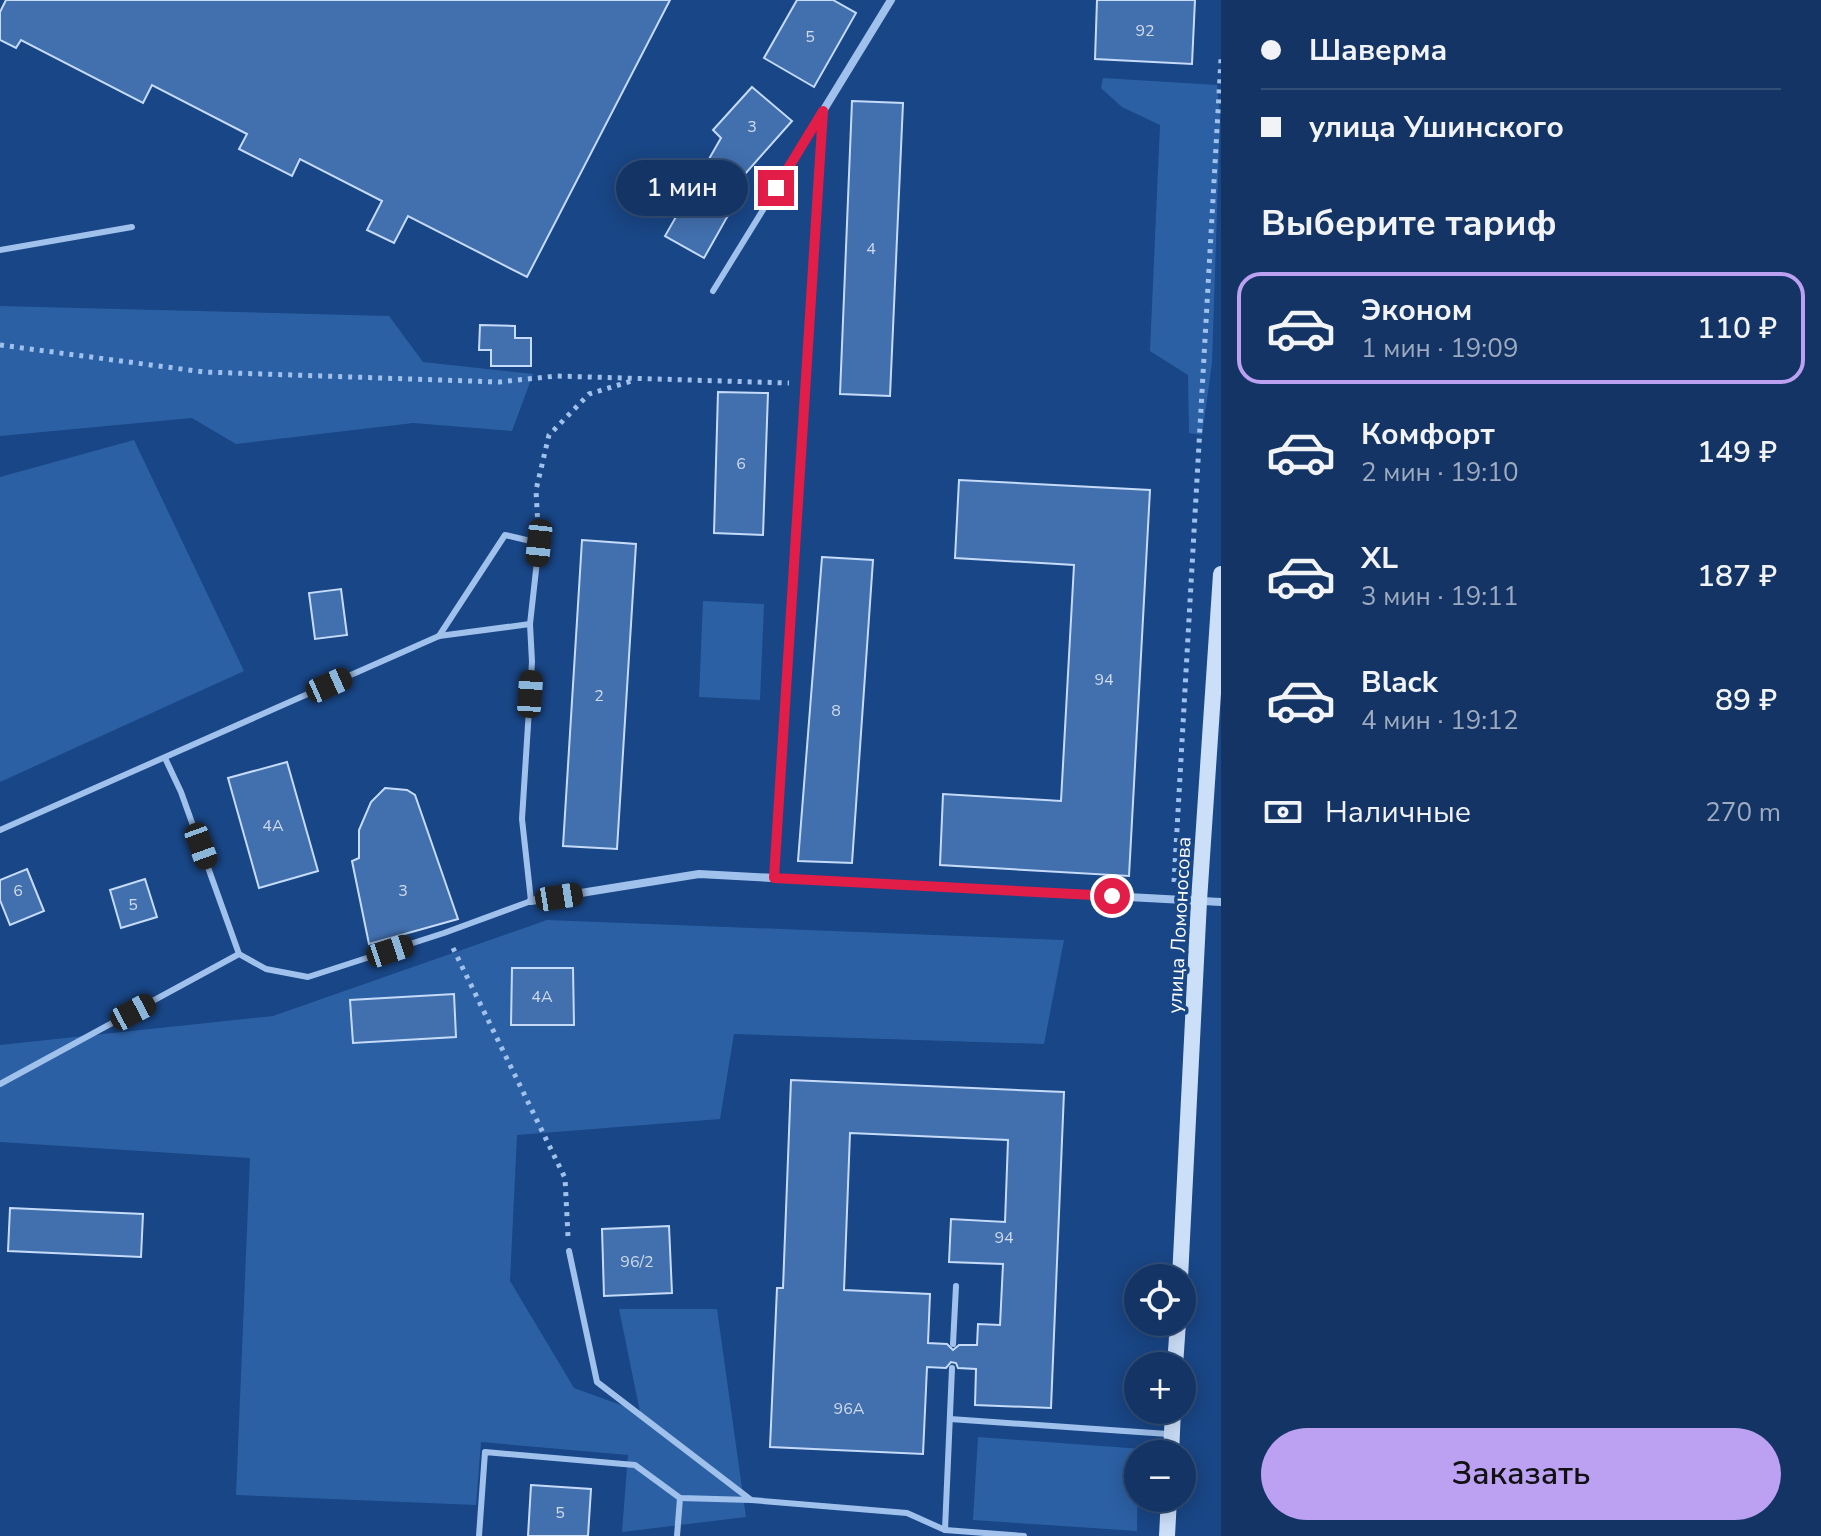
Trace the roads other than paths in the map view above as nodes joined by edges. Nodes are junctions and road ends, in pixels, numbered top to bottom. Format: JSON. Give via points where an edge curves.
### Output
{"nodes":[{"id":1,"x":891,"y":0,"type":"edge"},
{"id":2,"x":823,"y":111,"type":"junction"},
{"id":3,"x":132,"y":227,"type":"dead end"},
{"id":4,"x":0,"y":250,"type":"edge"},
{"id":5,"x":713,"y":291,"type":"dead end"},
{"id":6,"x":1221,"y":574,"type":"edge"},
{"id":7,"x":530,"y":624,"type":"junction"},
{"id":8,"x":439,"y":636,"type":"junction"},
{"id":9,"x":165,"y":758,"type":"junction"},
{"id":10,"x":0,"y":830,"type":"edge"},
{"id":11,"x":774,"y":878,"type":"junction"},
{"id":12,"x":531,"y":901,"type":"junction"},
{"id":13,"x":1199,"y":901,"type":"junction"},
{"id":14,"x":1221,"y":902,"type":"edge"},
{"id":15,"x":239,"y":954,"type":"junction"},
{"id":16,"x":0,"y":1084,"type":"edge"},
{"id":17,"x":569,"y":1251,"type":"road end"},
{"id":18,"x":1181,"y":1264,"type":"edge"},
{"id":19,"x":956,"y":1286,"type":"dead end"},
{"id":20,"x":953,"y":1344,"type":"dead end"},
{"id":21,"x":952,"y":1368,"type":"dead end"},
{"id":22,"x":950,"y":1419,"type":"junction"},
{"id":23,"x":1172,"y":1424,"type":"edge"},
{"id":24,"x":1172,"y":1434,"type":"junction"},
{"id":25,"x":1172,"y":1440,"type":"edge"},
{"id":26,"x":680,"y":1498,"type":"junction"},
{"id":27,"x":751,"y":1500,"type":"junction"},
{"id":28,"x":1168,"y":1512,"type":"edge"},
{"id":29,"x":945,"y":1530,"type":"junction"},
{"id":30,"x":479,"y":1536,"type":"edge"},
{"id":31,"x":677,"y":1536,"type":"edge"},
{"id":32,"x":1024,"y":1536,"type":"edge"},
{"id":33,"x":1167,"y":1536,"type":"edge"}],
"edges":[{"from":1,"to":2,"type":"street"},
{"from":2,"to":5,"type":"lane"},
{"from":2,"to":11,"type":"street"},
{"from":3,"to":4,"type":"lane"},
{"from":6,"to":13,"type":"main road","name":"улица Ломоносова"},
{"from":7,"to":8,"type":"lane"},
{"from":7,"to":8,"type":"lane","via":[[539,543],[505,535]]},
{"from":7,"to":12,"type":"lane","via":[[522,819]]},
{"from":8,"to":9,"type":"lane"},
{"from":9,"to":10,"type":"lane"},
{"from":9,"to":15,"type":"lane"},
{"from":11,"to":12,"type":"street","via":[[699,874]]},
{"from":11,"to":13,"type":"street"},
{"from":12,"to":15,"type":"lane","via":[[308,977],[266,969]]},
{"from":13,"to":14,"type":"street"},
{"from":13,"to":18,"type":"main road","name":"улица Ломоносова"},
{"from":15,"to":16,"type":"lane"},
{"from":17,"to":27,"type":"lane","via":[[597,1382]]},
{"from":19,"to":20,"type":"lane"},
{"from":21,"to":22,"type":"lane"},
{"from":22,"to":24,"type":"lane"},
{"from":22,"to":29,"type":"lane"},
{"from":23,"to":24,"type":"main road"},
{"from":24,"to":25,"type":"main road"},
{"from":26,"to":27,"type":"lane"},
{"from":26,"to":30,"type":"lane","via":[[635,1465],[485,1452]]},
{"from":26,"to":31,"type":"lane"},
{"from":27,"to":29,"type":"lane","via":[[907,1513]]},
{"from":28,"to":33,"type":"main road"},
{"from":29,"to":32,"type":"lane"}]}
